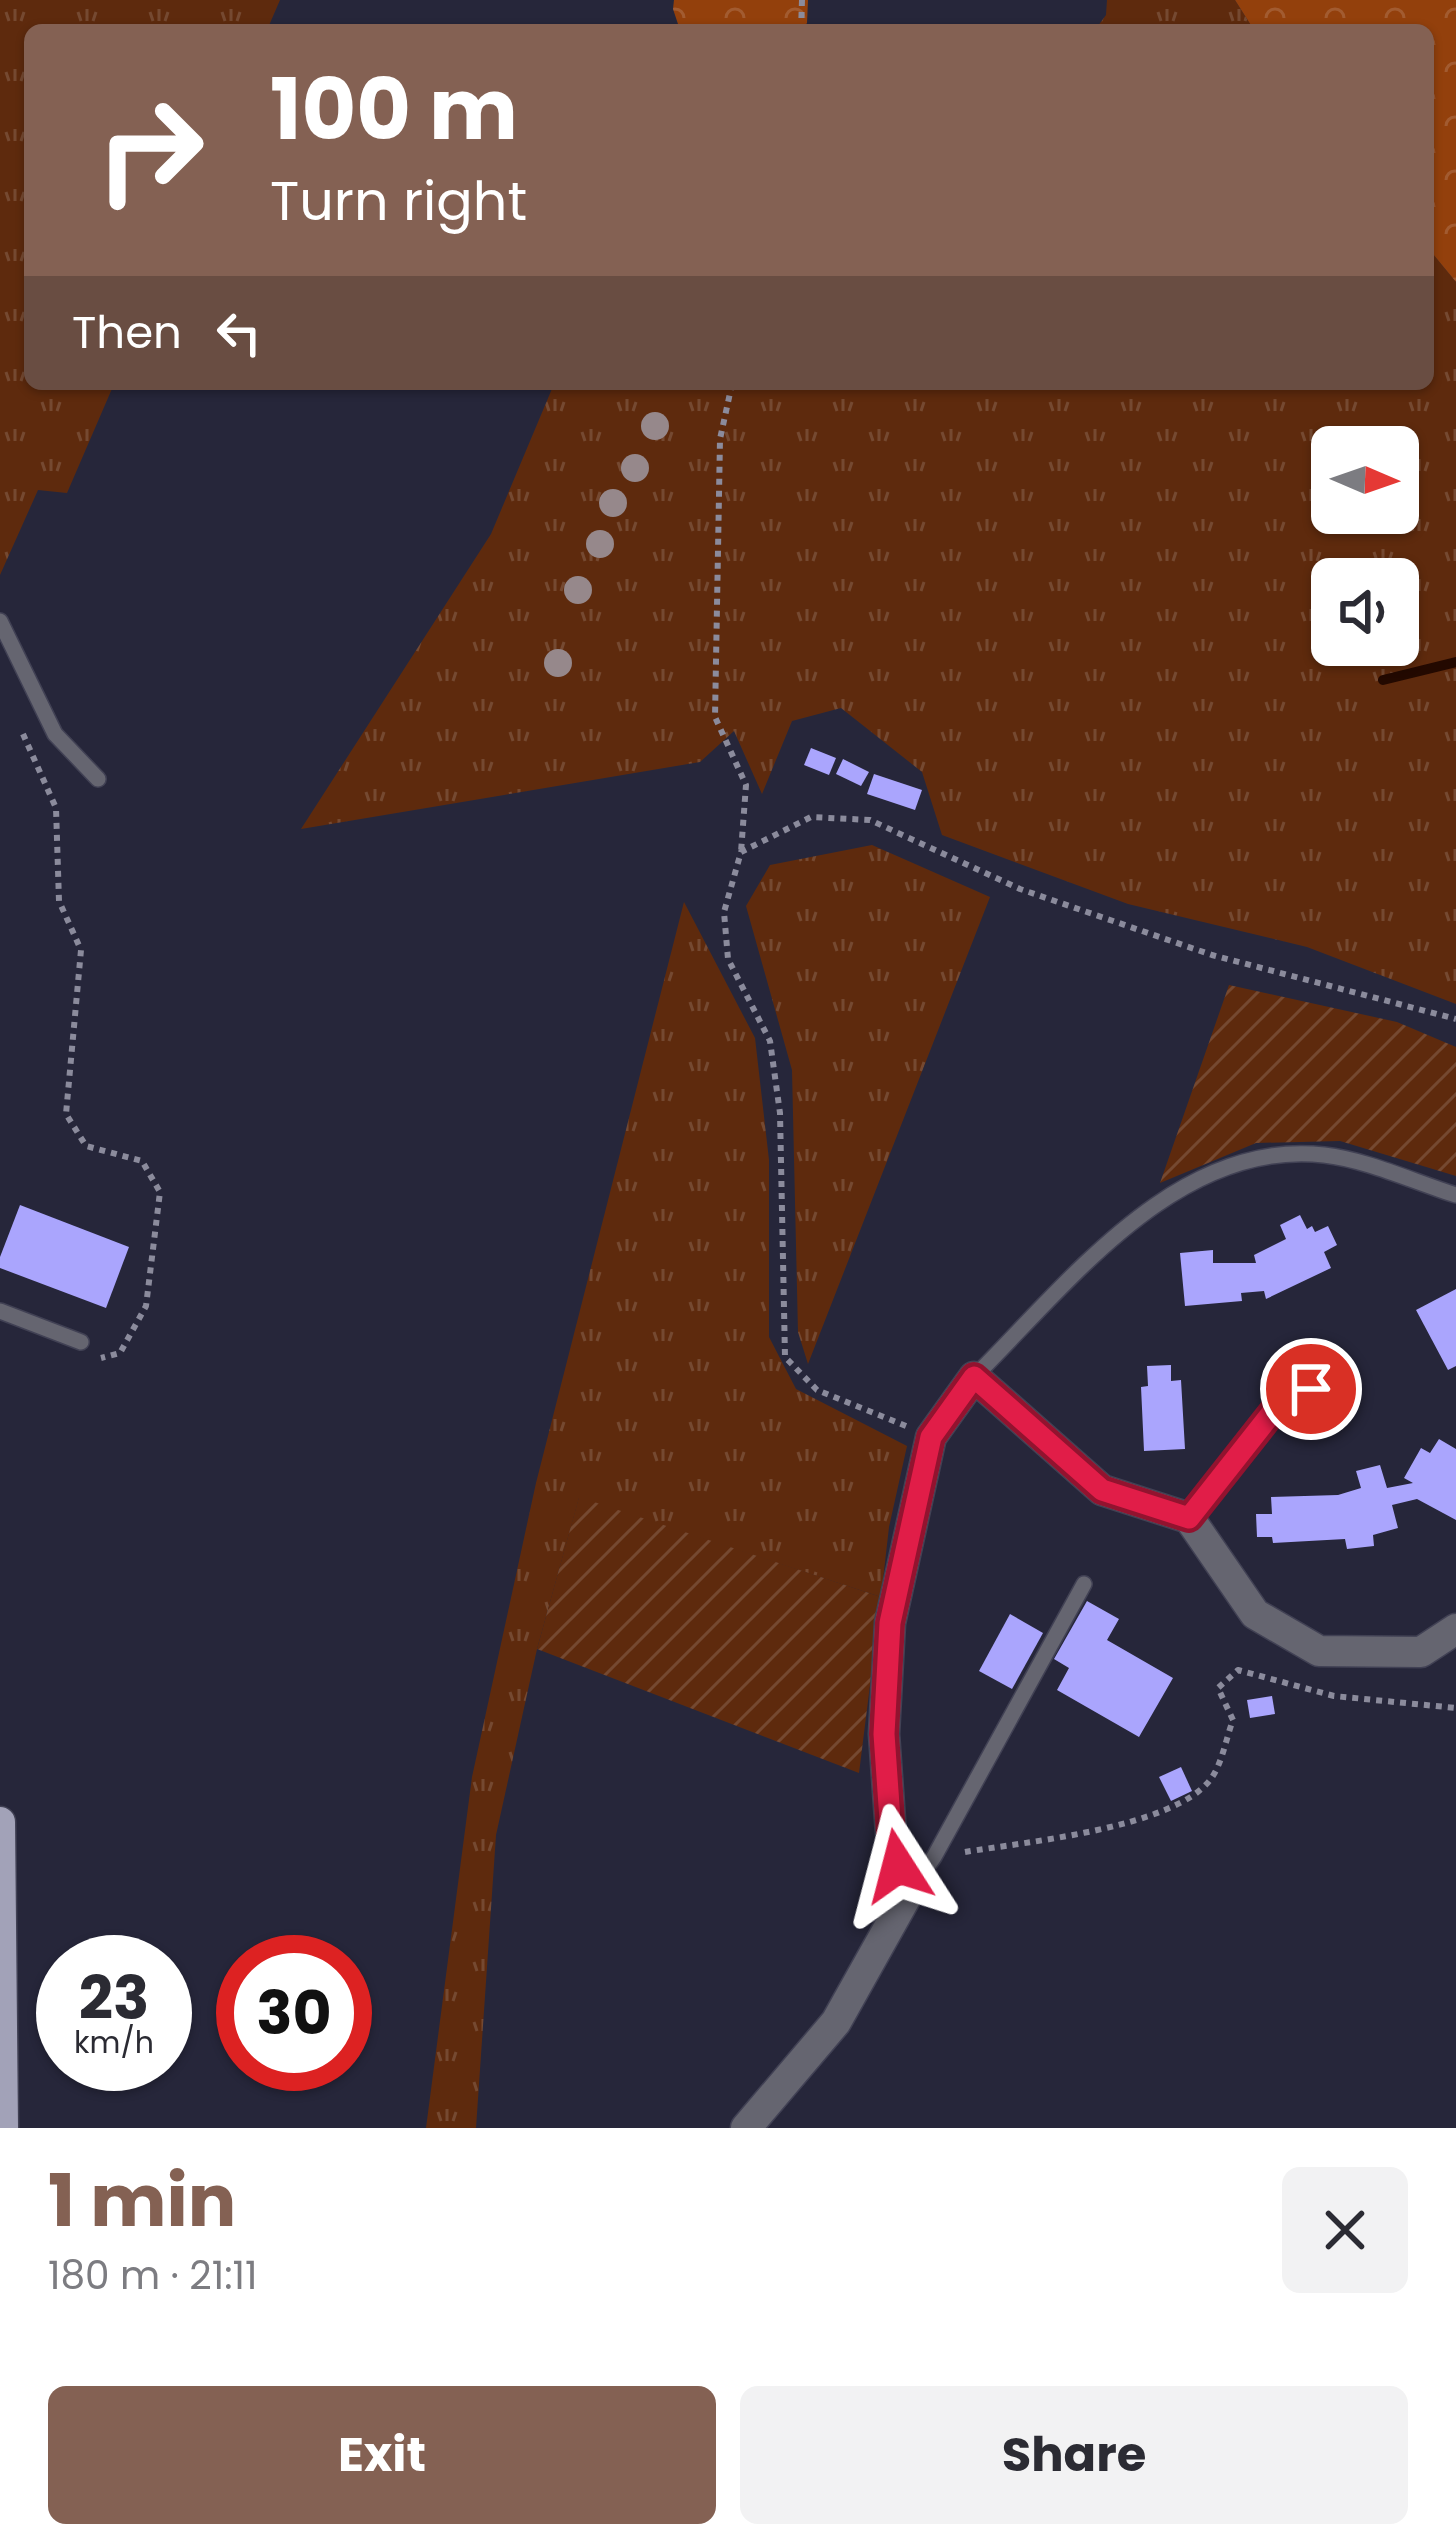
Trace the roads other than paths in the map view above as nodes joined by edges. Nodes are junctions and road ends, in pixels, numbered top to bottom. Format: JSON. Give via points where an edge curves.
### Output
{"nodes":[{"id":1,"x":0,"y":621,"type":"edge"},
{"id":2,"x":98,"y":779,"type":"dead end"},
{"id":3,"x":1456,"y":1195,"type":"edge"},
{"id":4,"x":0,"y":1311,"type":"edge"},
{"id":5,"x":81,"y":1342,"type":"road end"},
{"id":6,"x":974,"y":1377,"type":"junction"},
{"id":7,"x":1340,"y":1378,"type":"dead end"},
{"id":8,"x":1189,"y":1518,"type":"junction"},
{"id":9,"x":1084,"y":1584,"type":"dead end"},
{"id":10,"x":1456,"y":1629,"type":"edge"},
{"id":11,"x":0,"y":1822,"type":"edge"},
{"id":12,"x":906,"y":1897,"type":"junction"},
{"id":13,"x":3,"y":2128,"type":"edge"},
{"id":14,"x":746,"y":2128,"type":"edge"}],
"edges":[{"from":1,"to":2,"type":"lane","via":[[55,734]]},
{"from":3,"to":6,"type":"lane","via":[[1327,1155],[1272,1154],[1204,1177],[1141,1212]]},
{"from":4,"to":5,"type":"lane"},
{"from":6,"to":8,"type":"street","via":[[1102,1490]]},
{"from":6,"to":12,"type":"street","via":[[931,1437],[890,1623],[884,1734],[891,1834]]},
{"from":7,"to":8,"type":"lane","via":[[1282,1400]]},
{"from":8,"to":10,"type":"street","via":[[1256,1615],[1318,1651],[1421,1652]]},
{"from":9,"to":12,"type":"lane"},
{"from":11,"to":13,"type":"main road"},
{"from":12,"to":14,"type":"street","via":[[836,2022]]}]}
